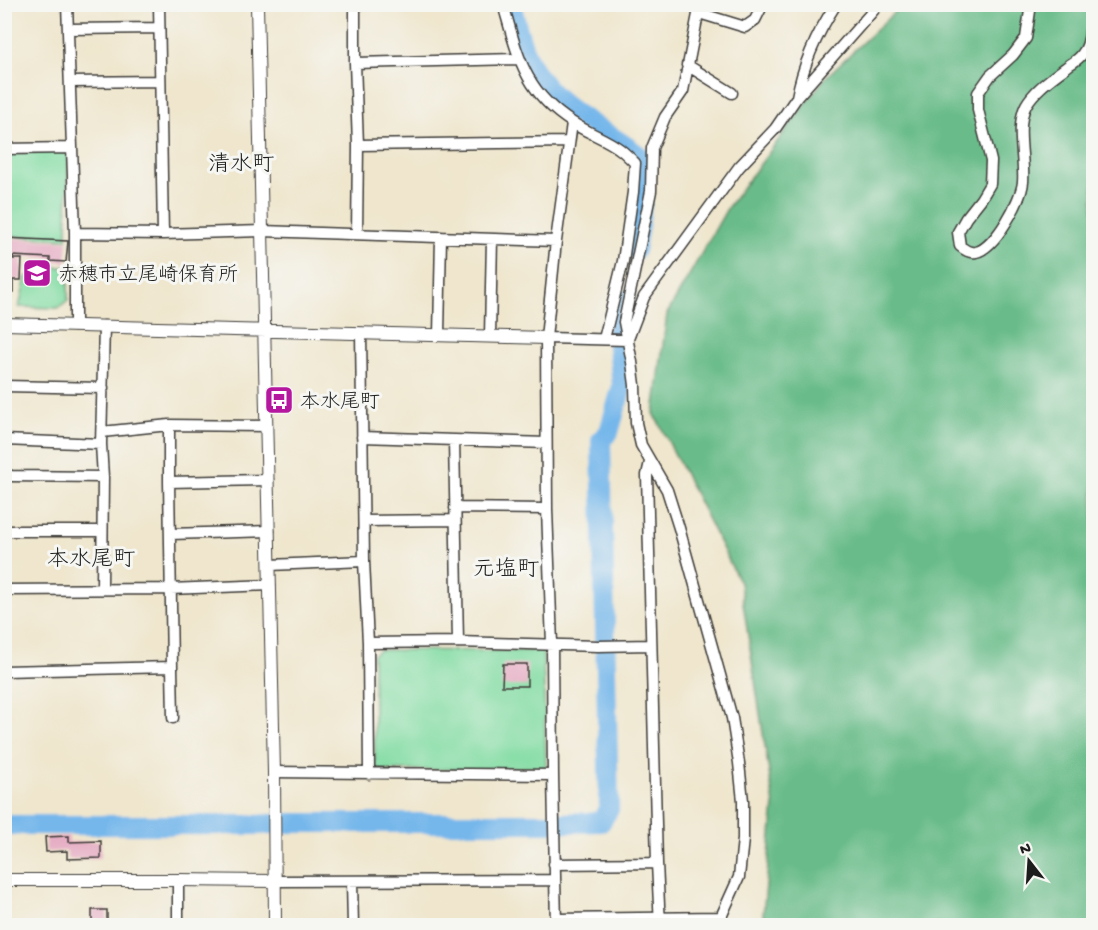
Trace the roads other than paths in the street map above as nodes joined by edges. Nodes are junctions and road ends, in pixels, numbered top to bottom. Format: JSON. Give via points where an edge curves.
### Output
{"nodes":[{"id":1,"x":67,"y":4,"type":"edge"},
{"id":2,"x":159,"y":4,"type":"edge"},
{"id":3,"x":257,"y":4,"type":"edge"},
{"id":4,"x":356,"y":4,"type":"edge"},
{"id":5,"x":503,"y":4,"type":"edge"},
{"id":6,"x":763,"y":4,"type":"edge"},
{"id":7,"x":836,"y":4,"type":"edge"},
{"id":8,"x":879,"y":4,"type":"edge"},
{"id":9,"x":1031,"y":4,"type":"edge"},
{"id":10,"x":1091,"y":4,"type":"edge"},
{"id":11,"x":700,"y":9,"type":"edge"},
{"id":12,"x":159,"y":28,"type":"junction"},
{"id":13,"x":68,"y":29,"type":"junction"},
{"id":14,"x":518,"y":59,"type":"junction"},
{"id":15,"x":355,"y":63,"type":"junction"},
{"id":16,"x":687,"y":65,"type":"junction"},
{"id":17,"x":160,"y":81,"type":"junction"},
{"id":18,"x":70,"y":82,"type":"junction"},
{"id":19,"x":732,"y":93,"type":"dead end"},
{"id":20,"x":797,"y":97,"type":"junction"},
{"id":21,"x":572,"y":123,"type":"junction"},
{"id":22,"x":568,"y":142,"type":"junction"},
{"id":23,"x":358,"y":145,"type":"junction"},
{"id":24,"x":72,"y":147,"type":"junction"},
{"id":25,"x":4,"y":149,"type":"edge"},
{"id":26,"x":262,"y":231,"type":"junction"},
{"id":27,"x":75,"y":233,"type":"junction"},
{"id":28,"x":164,"y":234,"type":"junction"},
{"id":29,"x":357,"y":234,"type":"junction"},
{"id":30,"x":441,"y":237,"type":"junction"},
{"id":31,"x":492,"y":238,"type":"junction"},
{"id":32,"x":556,"y":241,"type":"junction"},
{"id":33,"x":4,"y":324,"type":"edge"},
{"id":34,"x":75,"y":326,"type":"junction"},
{"id":35,"x":104,"y":326,"type":"junction"},
{"id":36,"x":264,"y":330,"type":"junction"},
{"id":37,"x":361,"y":333,"type":"junction"},
{"id":38,"x":439,"y":335,"type":"junction"},
{"id":39,"x":490,"y":336,"type":"junction"},
{"id":40,"x":546,"y":338,"type":"junction"},
{"id":41,"x":604,"y":339,"type":"junction"},
{"id":42,"x":628,"y":340,"type":"junction"},
{"id":43,"x":4,"y":386,"type":"edge"},
{"id":44,"x":103,"y":388,"type":"junction"},
{"id":45,"x":169,"y":425,"type":"junction"},
{"id":46,"x":266,"y":426,"type":"junction"},
{"id":47,"x":102,"y":432,"type":"junction"},
{"id":48,"x":362,"y":437,"type":"junction"},
{"id":49,"x":4,"y":440,"type":"edge"},
{"id":50,"x":454,"y":440,"type":"junction"},
{"id":51,"x":546,"y":443,"type":"junction"},
{"id":52,"x":101,"y":444,"type":"junction"},
{"id":53,"x":650,"y":462,"type":"junction"},
{"id":54,"x":4,"y":473,"type":"edge"},
{"id":55,"x":102,"y":477,"type":"junction"},
{"id":56,"x":268,"y":480,"type":"junction"},
{"id":57,"x":169,"y":482,"type":"junction"},
{"id":58,"x":547,"y":509,"type":"junction"},
{"id":59,"x":455,"y":514,"type":"junction"},
{"id":60,"x":364,"y":521,"type":"junction"},
{"id":61,"x":4,"y":531,"type":"edge"},
{"id":62,"x":101,"y":531,"type":"junction"},
{"id":63,"x":269,"y":531,"type":"junction"},
{"id":64,"x":170,"y":534,"type":"junction"},
{"id":65,"x":364,"y":561,"type":"junction"},
{"id":66,"x":270,"y":566,"type":"junction"},
{"id":67,"x":270,"y":585,"type":"junction"},
{"id":68,"x":102,"y":589,"type":"junction"},
{"id":69,"x":170,"y":589,"type":"junction"},
{"id":70,"x":4,"y":590,"type":"edge"},
{"id":71,"x":458,"y":642,"type":"junction"},
{"id":72,"x":368,"y":643,"type":"junction"},
{"id":73,"x":552,"y":644,"type":"junction"},
{"id":74,"x":651,"y":645,"type":"junction"},
{"id":75,"x":172,"y":667,"type":"junction"},
{"id":76,"x":4,"y":671,"type":"edge"},
{"id":77,"x":173,"y":718,"type":"dead end"},
{"id":78,"x":274,"y":772,"type":"junction"},
{"id":79,"x":369,"y":774,"type":"junction"},
{"id":80,"x":553,"y":776,"type":"junction"},
{"id":81,"x":657,"y":863,"type":"junction"},
{"id":82,"x":554,"y":864,"type":"junction"},
{"id":83,"x":178,"y":879,"type":"junction"},
{"id":84,"x":4,"y":880,"type":"edge"},
{"id":85,"x":554,"y":880,"type":"junction"},
{"id":86,"x":274,"y":881,"type":"junction"},
{"id":87,"x":352,"y":881,"type":"junction"},
{"id":88,"x":660,"y":921,"type":"edge"},
{"id":89,"x":722,"y":921,"type":"edge"},
{"id":90,"x":556,"y":922,"type":"edge"},
{"id":91,"x":178,"y":926,"type":"edge"},
{"id":92,"x":274,"y":926,"type":"edge"},
{"id":93,"x":353,"y":926,"type":"edge"}],
"edges":[{"from":1,"to":13,"type":"street"},
{"from":2,"to":12,"type":"street"},
{"from":3,"to":26,"type":"street"},
{"from":4,"to":15,"type":"street"},
{"from":5,"to":14,"type":"street"},
{"from":6,"to":11,"type":"street","via":[[755,20],[745,27]]},
{"from":7,"to":20,"type":"street","via":[[801,77]]},
{"from":8,"to":20,"type":"street"},
{"from":9,"to":10,"type":"street","via":[[1026,38],[978,93],[978,110],[991,161],[990,184],[958,232],[960,246],[967,251],[987,248],[1014,207],[1023,183],[1021,128],[1025,107],[1037,90],[1084,52],[1090,35]]},
{"from":11,"to":16,"type":"street"},
{"from":12,"to":13,"type":"street"},
{"from":12,"to":17,"type":"street"},
{"from":13,"to":18,"type":"street"},
{"from":14,"to":15,"type":"street"},
{"from":14,"to":21,"type":"street","via":[[545,101]]},
{"from":15,"to":23,"type":"street"},
{"from":16,"to":19,"type":"street"},
{"from":16,"to":42,"type":"street","via":[[682,91],[652,148],[651,191],[624,322]]},
{"from":17,"to":18,"type":"street"},
{"from":17,"to":28,"type":"street"},
{"from":18,"to":24,"type":"street"},
{"from":20,"to":42,"type":"street","via":[[775,129],[739,167],[644,297]]},
{"from":21,"to":22,"type":"street"},
{"from":21,"to":41,"type":"street","via":[[620,149],[635,163],[623,261]]},
{"from":22,"to":23,"type":"street"},
{"from":22,"to":32,"type":"street"},
{"from":23,"to":29,"type":"street"},
{"from":24,"to":25,"type":"street"},
{"from":24,"to":27,"type":"street"},
{"from":26,"to":28,"type":"street"},
{"from":26,"to":29,"type":"street"},
{"from":26,"to":36,"type":"street"},
{"from":27,"to":28,"type":"street"},
{"from":27,"to":34,"type":"street"},
{"from":29,"to":30,"type":"street"},
{"from":30,"to":31,"type":"street"},
{"from":30,"to":38,"type":"street"},
{"from":31,"to":32,"type":"street"},
{"from":31,"to":39,"type":"street"},
{"from":32,"to":40,"type":"street"},
{"from":33,"to":34,"type":"street"},
{"from":34,"to":35,"type":"street"},
{"from":35,"to":36,"type":"street"},
{"from":35,"to":44,"type":"street"},
{"from":36,"to":37,"type":"street"},
{"from":36,"to":46,"type":"street"},
{"from":37,"to":38,"type":"street"},
{"from":37,"to":48,"type":"street"},
{"from":38,"to":39,"type":"street"},
{"from":39,"to":40,"type":"street"},
{"from":40,"to":41,"type":"street"},
{"from":40,"to":51,"type":"street"},
{"from":41,"to":42,"type":"street"},
{"from":42,"to":53,"type":"street","via":[[636,423]]},
{"from":43,"to":44,"type":"street"},
{"from":44,"to":47,"type":"street"},
{"from":45,"to":46,"type":"street"},
{"from":45,"to":47,"type":"street"},
{"from":45,"to":57,"type":"street"},
{"from":46,"to":56,"type":"street"},
{"from":47,"to":52,"type":"street"},
{"from":48,"to":50,"type":"street"},
{"from":48,"to":60,"type":"street"},
{"from":49,"to":52,"type":"street"},
{"from":50,"to":51,"type":"street"},
{"from":50,"to":59,"type":"street"},
{"from":51,"to":58,"type":"street"},
{"from":52,"to":55,"type":"street"},
{"from":53,"to":74,"type":"street","via":[[647,475]]},
{"from":53,"to":89,"type":"street","via":[[667,490],[680,528],[732,717],[742,801],[742,851],[739,877]]},
{"from":54,"to":55,"type":"street"},
{"from":55,"to":62,"type":"street"},
{"from":56,"to":57,"type":"street"},
{"from":56,"to":63,"type":"street"},
{"from":57,"to":64,"type":"street"},
{"from":58,"to":59,"type":"street"},
{"from":58,"to":73,"type":"street"},
{"from":59,"to":60,"type":"street"},
{"from":59,"to":71,"type":"street"},
{"from":60,"to":65,"type":"street"},
{"from":61,"to":62,"type":"street"},
{"from":62,"to":68,"type":"street"},
{"from":63,"to":64,"type":"street"},
{"from":63,"to":66,"type":"street"},
{"from":64,"to":69,"type":"street"},
{"from":65,"to":66,"type":"street"},
{"from":65,"to":72,"type":"street"},
{"from":66,"to":67,"type":"street"},
{"from":67,"to":69,"type":"street"},
{"from":67,"to":78,"type":"street"},
{"from":68,"to":69,"type":"street"},
{"from":68,"to":70,"type":"street"},
{"from":69,"to":75,"type":"street"},
{"from":71,"to":72,"type":"street"},
{"from":71,"to":73,"type":"street"},
{"from":72,"to":79,"type":"street"},
{"from":73,"to":74,"type":"street"},
{"from":73,"to":80,"type":"street"},
{"from":74,"to":81,"type":"street"},
{"from":75,"to":76,"type":"street"},
{"from":75,"to":77,"type":"street"},
{"from":78,"to":79,"type":"street"},
{"from":78,"to":86,"type":"street"},
{"from":79,"to":80,"type":"street"},
{"from":80,"to":82,"type":"street"},
{"from":81,"to":82,"type":"street"},
{"from":81,"to":88,"type":"street"},
{"from":82,"to":85,"type":"street"},
{"from":83,"to":84,"type":"street"},
{"from":83,"to":86,"type":"street"},
{"from":83,"to":91,"type":"street"},
{"from":85,"to":87,"type":"street"},
{"from":85,"to":90,"type":"street"},
{"from":86,"to":87,"type":"street"},
{"from":86,"to":92,"type":"street"},
{"from":87,"to":93,"type":"street"},
{"from":88,"to":89,"type":"street"},
{"from":88,"to":90,"type":"street"}]}
